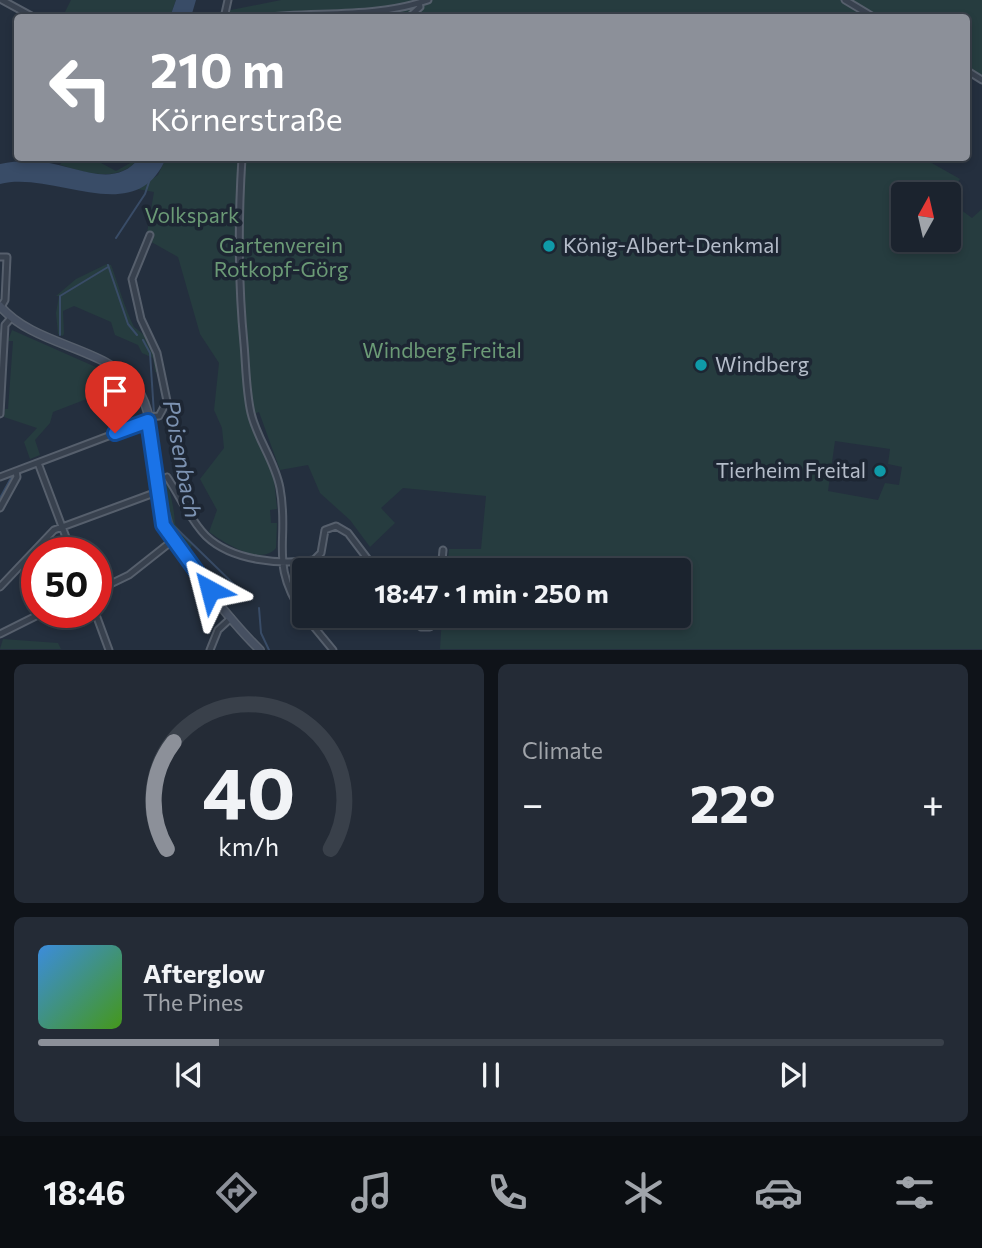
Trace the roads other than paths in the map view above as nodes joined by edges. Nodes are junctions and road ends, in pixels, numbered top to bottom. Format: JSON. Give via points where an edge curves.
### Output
{"nodes":[{"id":1,"x":2,"y":0,"type":"edge"},
{"id":2,"x":428,"y":0,"type":"edge"},
{"id":3,"x":845,"y":0,"type":"edge"},
{"id":4,"x":419,"y":3,"type":"junction"},
{"id":5,"x":28,"y":14,"type":"edge"},
{"id":6,"x":341,"y":14,"type":"edge"},
{"id":7,"x":412,"y":14,"type":"edge"},
{"id":8,"x":868,"y":14,"type":"edge"},
{"id":9,"x":242,"y":161,"type":"edge"},
{"id":10,"x":150,"y":235,"type":"dead end"},
{"id":11,"x":0,"y":257,"type":"edge"},
{"id":12,"x":0,"y":306,"type":"edge"},
{"id":13,"x":10,"y":318,"type":"junction"},
{"id":14,"x":2,"y":335,"type":"edge"},
{"id":15,"x":0,"y":414,"type":"edge"},
{"id":16,"x":151,"y":418,"type":"junction"},
{"id":17,"x":38,"y":463,"type":"junction"},
{"id":18,"x":16,"y":471,"type":"junction"},
{"id":19,"x":1,"y":475,"type":"edge"},
{"id":20,"x":167,"y":477,"type":"dead end"},
{"id":21,"x":157,"y":492,"type":"junction"},
{"id":22,"x":0,"y":508,"type":"edge"},
{"id":23,"x":62,"y":526,"type":"junction"},
{"id":24,"x":66,"y":537,"type":"edge"},
{"id":25,"x":172,"y":541,"type":"junction"},
{"id":26,"x":443,"y":550,"type":"dead end"},
{"id":27,"x":316,"y":558,"type":"edge"},
{"id":28,"x":367,"y":558,"type":"edge"},
{"id":29,"x":442,"y":558,"type":"edge"},
{"id":30,"x":280,"y":560,"type":"junction"},
{"id":31,"x":292,"y":560,"type":"edge"},
{"id":32,"x":112,"y":583,"type":"edge"},
{"id":33,"x":0,"y":587,"type":"edge"},
{"id":34,"x":292,"y":596,"type":"edge"},
{"id":35,"x":231,"y":618,"type":"junction"},
{"id":36,"x":21,"y":623,"type":"edge"},
{"id":37,"x":101,"y":628,"type":"edge"},
{"id":38,"x":315,"y":628,"type":"edge"},
{"id":39,"x":1,"y":632,"type":"edge"},
{"id":40,"x":109,"y":649,"type":"edge"},
{"id":41,"x":210,"y":649,"type":"edge"},
{"id":42,"x":260,"y":649,"type":"edge"},
{"id":43,"x":333,"y":649,"type":"edge"}],
"edges":[{"from":1,"to":5,"type":"street"},
{"from":2,"to":4,"type":"street"},
{"from":3,"to":8,"type":"street"},
{"from":4,"to":6,"type":"street"},
{"from":4,"to":7,"type":"street"},
{"from":9,"to":30,"type":"street","via":[[237,234],[245,360],[251,413],[280,487]]},
{"from":10,"to":16,"type":"street","via":[[132,279],[141,319],[157,353],[167,401]]},
{"from":11,"to":12,"type":"street","via":[[7,257],[5,300]]},
{"from":12,"to":13,"type":"main road"},
{"from":13,"to":14,"type":"street"},
{"from":13,"to":16,"type":"main road","via":[[123,374],[140,393]]},
{"from":14,"to":15,"type":"street"},
{"from":16,"to":17,"type":"street"},
{"from":16,"to":21,"type":"main road"},
{"from":17,"to":18,"type":"street"},
{"from":17,"to":23,"type":"street"},
{"from":18,"to":19,"type":"street"},
{"from":18,"to":22,"type":"street"},
{"from":20,"to":30,"type":"street","via":[[201,530],[215,542],[247,556]]},
{"from":21,"to":23,"type":"street"},
{"from":21,"to":25,"type":"main road","via":[[163,525]]},
{"from":23,"to":24,"type":"street"},
{"from":23,"to":33,"type":"street","via":[[45,537]]},
{"from":25,"to":32,"type":"street"},
{"from":25,"to":35,"type":"main road"},
{"from":26,"to":29,"type":"street"},
{"from":27,"to":28,"type":"street","via":[[325,530],[336,526],[348,533]]},
{"from":30,"to":31,"type":"street"},
{"from":30,"to":34,"type":"street"},
{"from":35,"to":41,"type":"street","via":[[218,630]]},
{"from":35,"to":42,"type":"main road"},
{"from":36,"to":39,"type":"street"},
{"from":37,"to":40,"type":"street"},
{"from":38,"to":43,"type":"street"}]}
